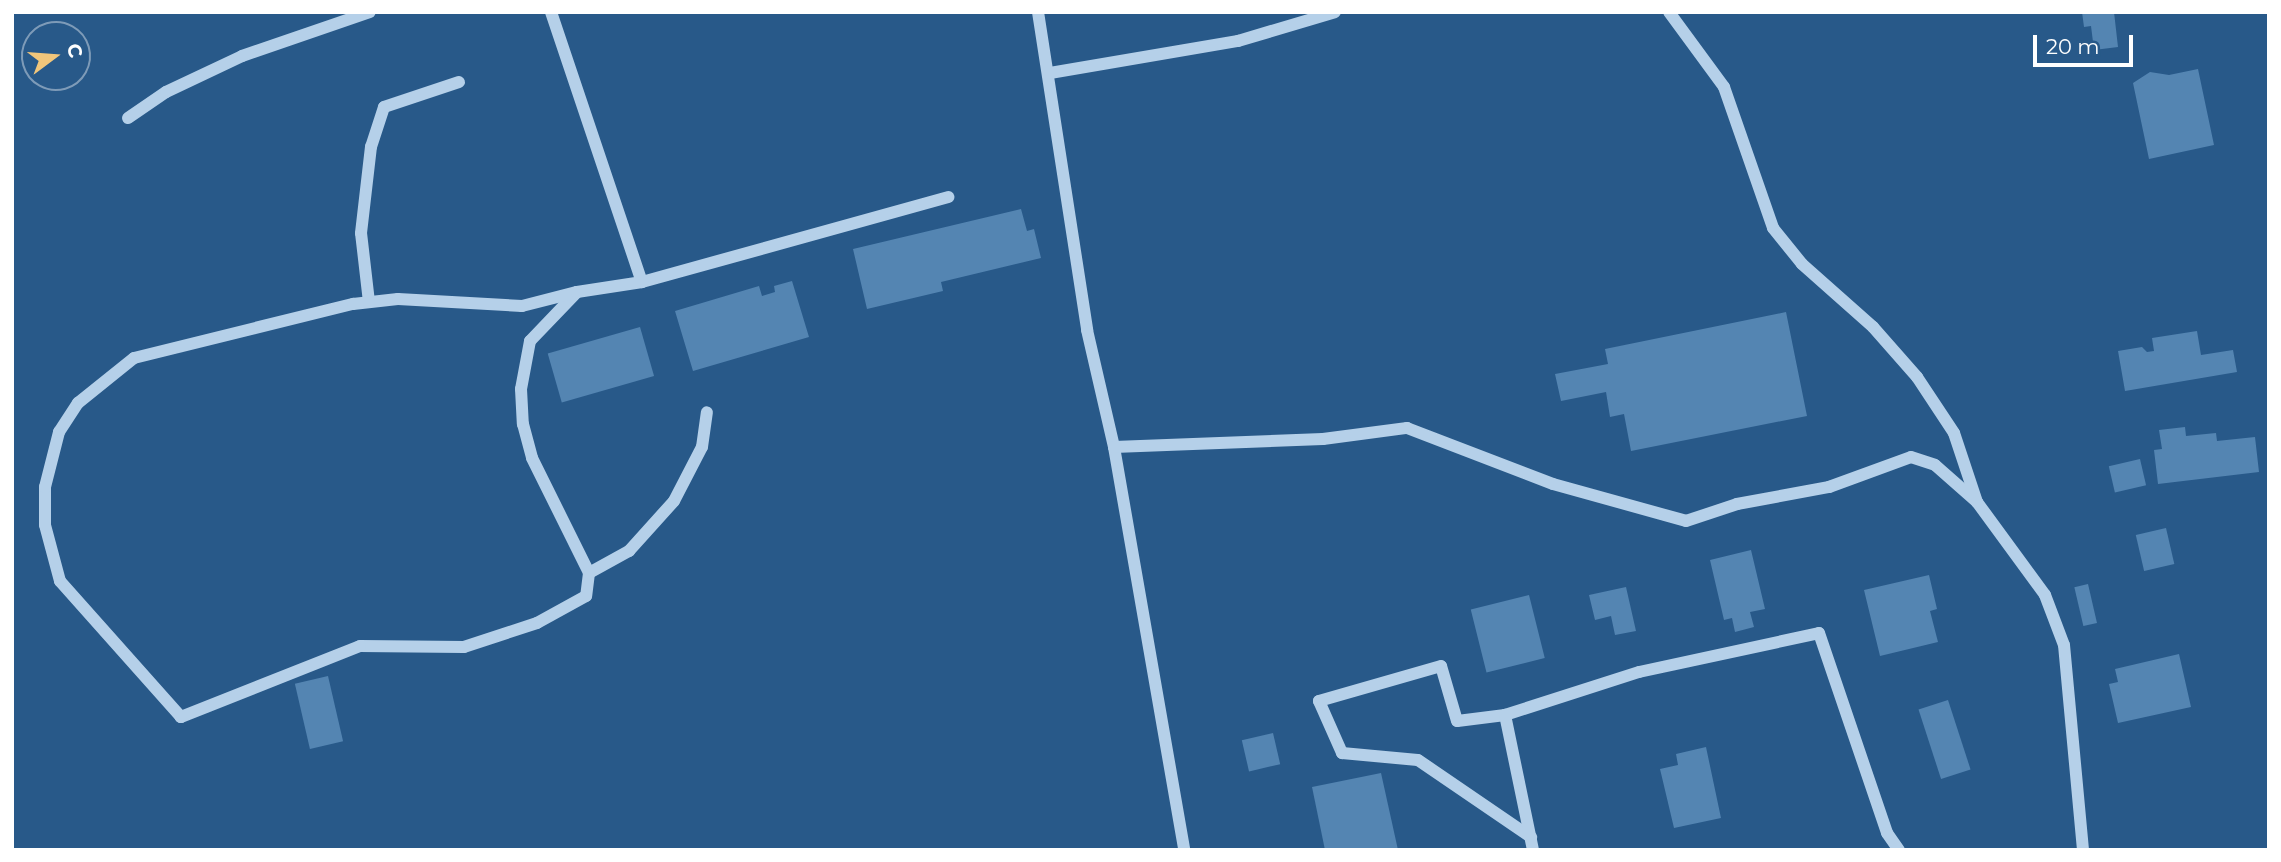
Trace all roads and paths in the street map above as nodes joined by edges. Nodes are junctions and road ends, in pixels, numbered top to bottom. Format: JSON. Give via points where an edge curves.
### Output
{"nodes":[{"id":1,"x":370,"y":12,"type":"edge"},
{"id":2,"x":551,"y":12,"type":"edge"},
{"id":3,"x":1038,"y":12,"type":"edge"},
{"id":4,"x":1335,"y":12,"type":"edge"},
{"id":5,"x":1669,"y":12,"type":"edge"},
{"id":6,"x":1051,"y":73,"type":"junction"},
{"id":7,"x":459,"y":82,"type":"dead end"},
{"id":8,"x":128,"y":118,"type":"dead end"},
{"id":9,"x":948,"y":197,"type":"dead end"},
{"id":10,"x":642,"y":282,"type":"junction"},
{"id":11,"x":577,"y":292,"type":"junction"},
{"id":12,"x":369,"y":302,"type":"junction"},
{"id":13,"x":707,"y":412,"type":"dead end"},
{"id":14,"x":1114,"y":447,"type":"junction"},
{"id":15,"x":1977,"y":502,"type":"junction"},
{"id":16,"x":589,"y":573,"type":"junction"},
{"id":17,"x":1505,"y":715,"type":"junction"},
{"id":18,"x":1532,"y":844,"type":"edge"},
{"id":19,"x":1184,"y":850,"type":"edge"},
{"id":20,"x":1899,"y":850,"type":"edge"},
{"id":21,"x":2082,"y":850,"type":"edge"}],
"edges":[{"from":1,"to":8,"type":"street","via":[[242,57],[166,92]]},
{"from":2,"to":10,"type":"street"},
{"from":3,"to":6,"type":"street"},
{"from":4,"to":6,"type":"street","via":[[1238,41]]},
{"from":5,"to":15,"type":"street","via":[[1724,87],[1773,228],[1802,264],[1873,327],[1917,377],[1954,433]]},
{"from":6,"to":14,"type":"street","via":[[1087,330]]},
{"from":7,"to":12,"type":"street","via":[[384,107],[371,147],[360,233]]},
{"from":9,"to":10,"type":"street"},
{"from":10,"to":11,"type":"street"},
{"from":11,"to":12,"type":"street","via":[[522,306],[477,307],[398,299]]},
{"from":11,"to":16,"type":"street","via":[[530,341],[522,412],[532,457]]},
{"from":12,"to":16,"type":"street","via":[[134,358],[103,380],[78,403],[59,432],[51,458],[45,525],[60,581],[181,717],[304,664],[360,646],[464,647],[537,623],[586,596]]},
{"from":13,"to":16,"type":"street","via":[[702,447],[674,501],[629,551]]},
{"from":14,"to":15,"type":"street","via":[[1323,439],[1407,428],[1553,484],[1686,522],[1737,504],[1829,487],[1910,457],[1935,464]]},
{"from":14,"to":19,"type":"street"},
{"from":15,"to":21,"type":"street","via":[[2045,595],[2064,645]]},
{"from":17,"to":18,"type":"street"},
{"from":17,"to":18,"type":"street","via":[[1457,720],[1441,666],[1319,701],[1342,753],[1418,760]]},
{"from":17,"to":20,"type":"street","via":[[1639,672],[1819,634],[1887,833]]}]}
